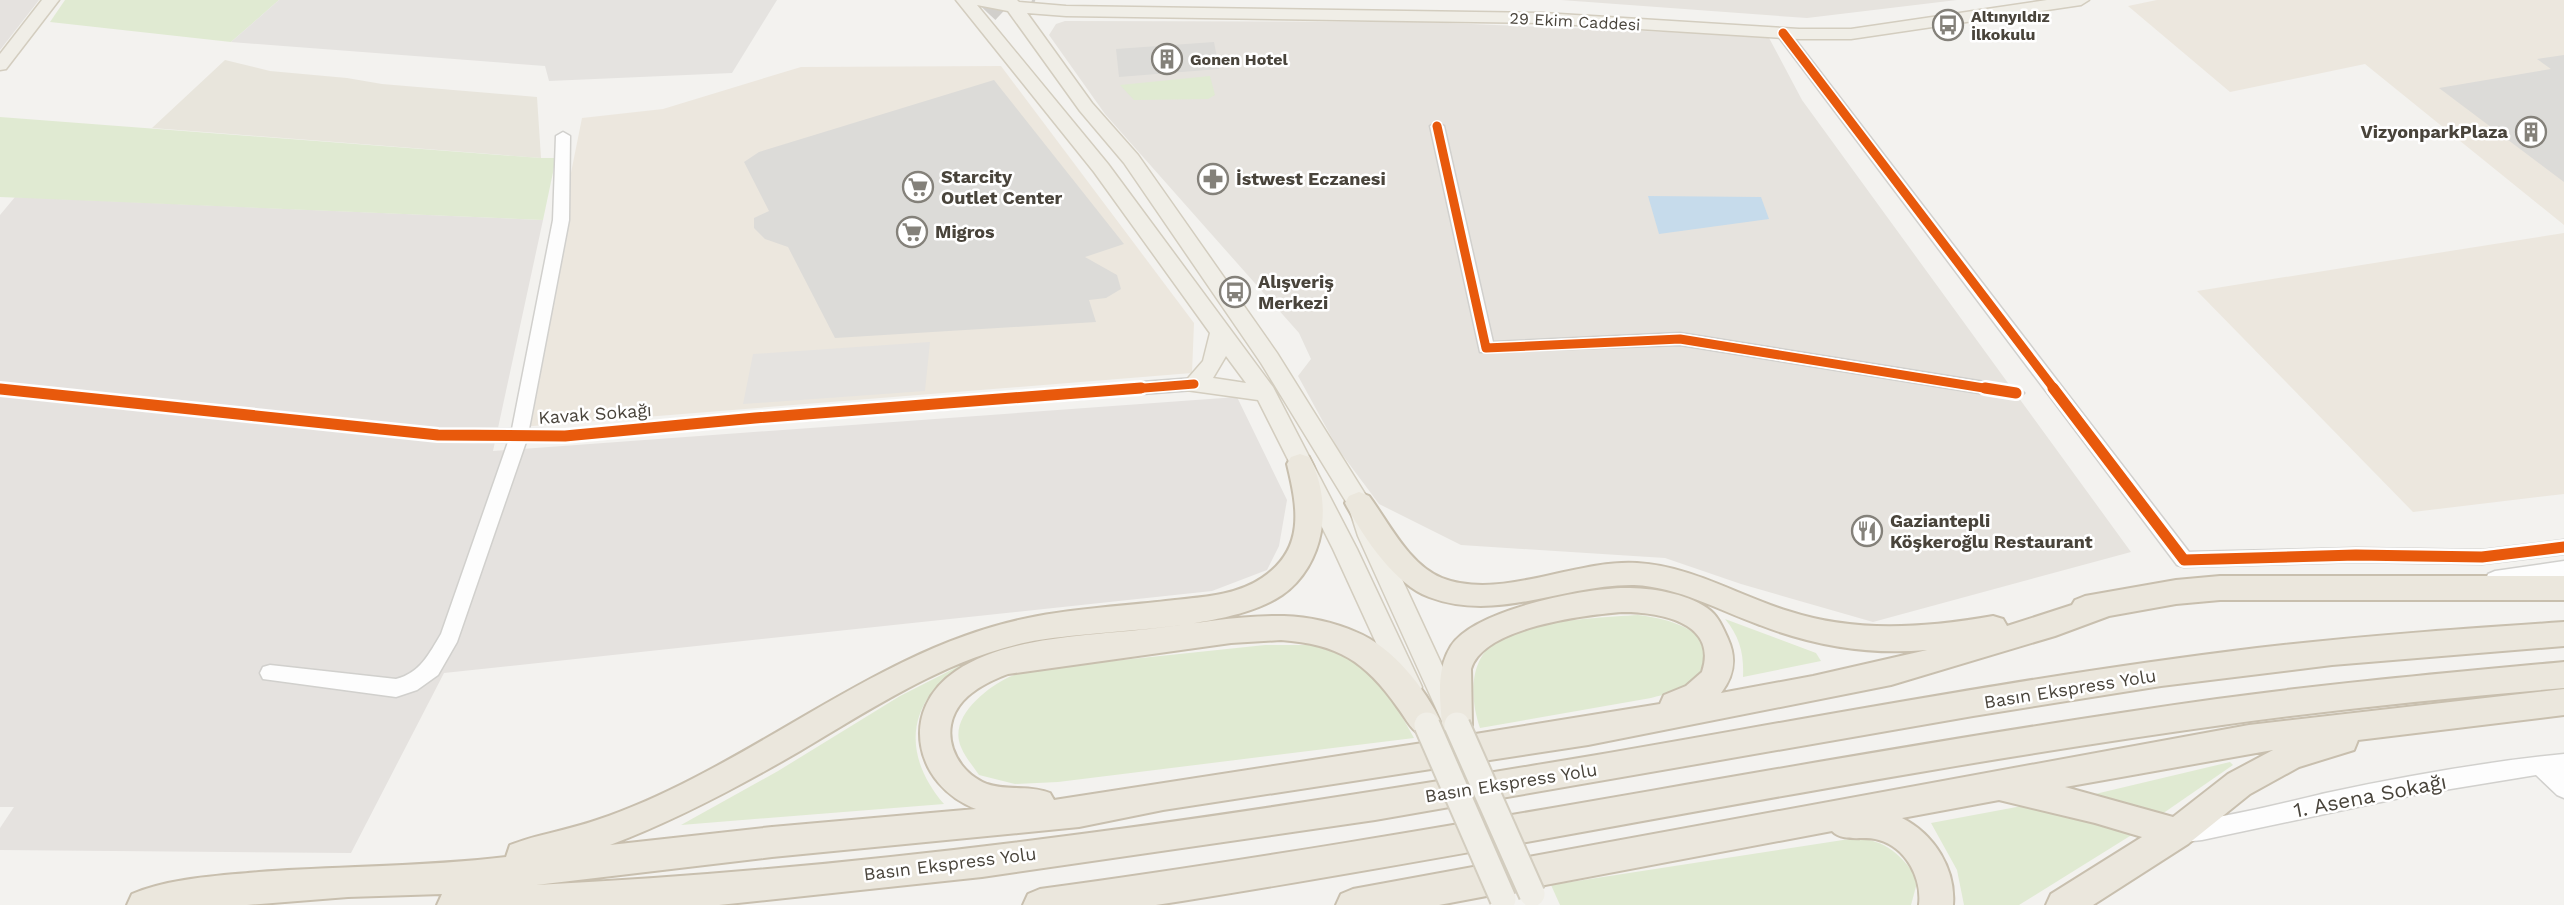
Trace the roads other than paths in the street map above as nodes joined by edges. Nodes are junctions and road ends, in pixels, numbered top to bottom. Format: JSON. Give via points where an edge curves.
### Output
{"nodes":[{"id":1,"x":51,"y":0,"type":"edge"},
{"id":2,"x":964,"y":0,"type":"edge"},
{"id":3,"x":975,"y":0,"type":"edge"},
{"id":4,"x":1273,"y":0,"type":"edge"},
{"id":5,"x":1468,"y":0,"type":"edge"},
{"id":6,"x":2024,"y":0,"type":"edge"},
{"id":7,"x":2081,"y":0,"type":"edge"},
{"id":8,"x":1035,"y":1,"type":"edge"},
{"id":9,"x":1009,"y":8,"type":"edge"},
{"id":10,"x":1066,"y":11,"type":"junction"},
{"id":11,"x":1033,"y":33,"type":"junction"},
{"id":12,"x":1783,"y":33,"type":"junction"},
{"id":13,"x":0,"y":65,"type":"edge"},
{"id":14,"x":1437,"y":126,"type":"dead end"},
{"id":15,"x":563,"y":136,"type":"dead end"},
{"id":16,"x":1162,"y":203,"type":"junction"},
{"id":17,"x":1221,"y":331,"type":"junction"},
{"id":18,"x":1194,"y":384,"type":"junction"},
{"id":19,"x":0,"y":389,"type":"edge"},
{"id":20,"x":1265,"y":393,"type":"junction"},
{"id":21,"x":2016,"y":393,"type":"dead end"},
{"id":22,"x":519,"y":436,"type":"junction"},
{"id":23,"x":1300,"y":464,"type":"junction"},
{"id":24,"x":1359,"y":503,"type":"junction"},
{"id":25,"x":2564,"y":547,"type":"edge"},
{"id":26,"x":2564,"y":569,"type":"edge"},
{"id":27,"x":2429,"y":588,"type":"junction"},
{"id":28,"x":2564,"y":588,"type":"edge"},
{"id":29,"x":2102,"y":606,"type":"junction"},
{"id":30,"x":2564,"y":634,"type":"edge"},
{"id":31,"x":270,"y":673,"type":"dead end"},
{"id":32,"x":2564,"y":675,"type":"edge"},
{"id":33,"x":2564,"y":702,"type":"edge"},
{"id":34,"x":2431,"y":719,"type":"junction"},
{"id":35,"x":1442,"y":725,"type":"junction"},
{"id":36,"x":1588,"y":731,"type":"junction"},
{"id":37,"x":2564,"y":763,"type":"edge"},
{"id":38,"x":2539,"y":765,"type":"junction"},
{"id":39,"x":1992,"y":787,"type":"junction"},
{"id":40,"x":2564,"y":788,"type":"edge"},
{"id":41,"x":1163,"y":796,"type":"junction"},
{"id":42,"x":1789,"y":826,"type":"junction"},
{"id":43,"x":2177,"y":833,"type":"junction"},
{"id":44,"x":348,"y":881,"type":"junction"},
{"id":45,"x":1520,"y":902,"type":"edge"},
{"id":46,"x":144,"y":905,"type":"edge"},
{"id":47,"x":454,"y":905,"type":"edge"},
{"id":48,"x":1040,"y":905,"type":"edge"},
{"id":49,"x":1353,"y":905,"type":"edge"},
{"id":50,"x":1936,"y":905,"type":"edge"},
{"id":51,"x":2063,"y":905,"type":"edge"}],
"edges":[{"from":1,"to":13,"type":"main road"},
{"from":2,"to":17,"type":"main road","via":[[1101,168]]},
{"from":3,"to":9,"type":"main road","name":"29 Ekim Caddesi"},
{"from":4,"to":8,"type":"main road"},
{"from":5,"to":6,"type":"main road","name":"29 Ekim Caddesi","via":[[1797,23],[1843,22]]},
{"from":7,"to":12,"type":"main road","name":"29 Ekim Caddesi","via":[[1851,34]]},
{"from":9,"to":10,"type":"main road","name":"29 Ekim Caddesi"},
{"from":9,"to":11,"type":"main road"},
{"from":9,"to":16,"type":"main road","via":[[1095,132]]},
{"from":10,"to":11,"type":"main road"},
{"from":10,"to":12,"type":"main road","name":"29 Ekim Caddesi","via":[[1515,17]]},
{"from":11,"to":16,"type":"main road"},
{"from":12,"to":25,"type":"street","via":[[2184,560],[2482,557]]},
{"from":14,"to":21,"type":"street","via":[[1486,348],[1680,339]]},
{"from":15,"to":22,"type":"street","via":[[561,220]]},
{"from":16,"to":24,"type":"main road","via":[[1269,358]]},
{"from":17,"to":18,"type":"main road","via":[[1218,356],[1210,371]]},
{"from":17,"to":20,"type":"main road"},
{"from":18,"to":20,"type":"main road"},
{"from":18,"to":22,"type":"street","name":"Kavak Sokağı","via":[[565,436]]},
{"from":19,"to":22,"type":"street","name":"Kavak Sokağı","via":[[438,435]]},
{"from":20,"to":23,"type":"main road"},
{"from":22,"to":31,"type":"street","via":[[450,636],[431,669],[396,688]]},
{"from":23,"to":35,"type":"main road"},
{"from":23,"to":44,"type":"highway","via":[[1310,501],[1310,531],[1302,553],[1289,572],[1247,599],[1031,630],[986,641],[914,670],[725,777],[612,830],[528,855]]},
{"from":24,"to":29,"type":"highway","via":[[1419,578],[1455,593],[1502,594],[1634,574],[1663,577],[1788,624],[1874,641],[1957,635]]},
{"from":24,"to":35,"type":"main road"},
{"from":26,"to":27,"type":"street"},
{"from":27,"to":28,"type":"highway"},
{"from":27,"to":29,"type":"highway","via":[[2220,588]]},
{"from":29,"to":36,"type":"highway","via":[[2018,636],[1891,672]]},
{"from":30,"to":47,"type":"highway","name":"Basın Ekspress Yolu","via":[[2362,649],[2174,672],[1495,786],[1093,847],[814,879]]},
{"from":32,"to":48,"type":"highway","via":[[2344,696],[2170,719],[1274,872]]},
{"from":33,"to":34,"type":"highway"},
{"from":34,"to":39,"type":"highway","via":[[2249,739]]},
{"from":34,"to":43,"type":"highway","via":[[2291,756],[2239,784]]},
{"from":35,"to":36,"type":"highway","via":[[1463,652],[1477,637],[1501,624],[1620,600],[1673,607],[1696,616],[1709,629],[1721,663],[1715,681],[1702,695]]},
{"from":35,"to":41,"type":"highway","via":[[1368,653],[1346,640],[1313,630],[1273,629],[1018,657],[964,682],[945,700],[935,722],[938,758],[946,774],[980,796],[1024,805]]},
{"from":35,"to":45,"type":"main road","bridge":true},
{"from":36,"to":41,"type":"highway"},
{"from":37,"to":38,"type":"street","name":"1. Asena Sokağı"},
{"from":38,"to":40,"type":"street"},
{"from":38,"to":43,"type":"street","name":"1. Asena Sokağı"},
{"from":39,"to":42,"type":"highway"},
{"from":39,"to":43,"type":"highway","via":[[2095,808]]},
{"from":41,"to":44,"type":"highway","via":[[1004,821],[463,878]]},
{"from":42,"to":49,"type":"highway"},
{"from":42,"to":50,"type":"highway","via":[[1867,823],[1888,827],[1922,854],[1932,871]]},
{"from":43,"to":51,"type":"highway"},
{"from":44,"to":46,"type":"highway","via":[[211,892]]}]}
